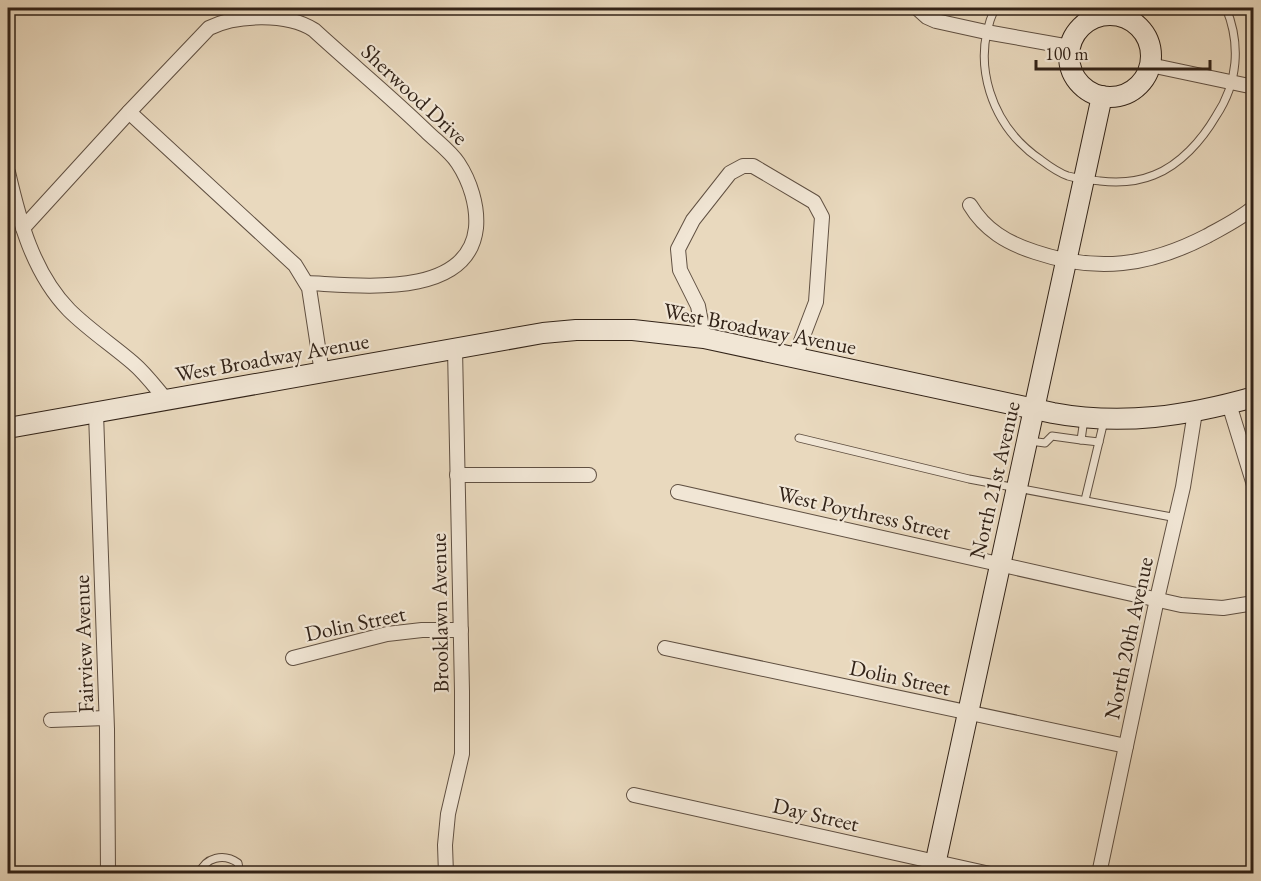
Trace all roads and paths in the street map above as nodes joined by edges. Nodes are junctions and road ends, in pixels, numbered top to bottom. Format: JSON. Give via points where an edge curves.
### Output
{"nodes":[{"id":1,"x":917,"y":8,"type":"edge"},
{"id":2,"x":995,"y":8,"type":"edge"},
{"id":3,"x":1226,"y":8,"type":"edge"},
{"id":4,"x":1128,"y":13,"type":"edge"},
{"id":5,"x":986,"y":32,"type":"junction"},
{"id":6,"x":1070,"y":47,"type":"junction"},
{"id":7,"x":1150,"y":65,"type":"junction"},
{"id":8,"x":1233,"y":82,"type":"junction"},
{"id":9,"x":1254,"y":87,"type":"edge"},
{"id":10,"x":1102,"y":96,"type":"junction"},
{"id":11,"x":129,"y":112,"type":"junction"},
{"id":12,"x":8,"y":171,"type":"edge"},
{"id":13,"x":1083,"y":179,"type":"junction"},
{"id":14,"x":970,"y":205,"type":"dead end"},
{"id":15,"x":1253,"y":209,"type":"edge"},
{"id":16,"x":23,"y":228,"type":"junction"},
{"id":17,"x":1066,"y":261,"type":"junction"},
{"id":18,"x":307,"y":283,"type":"junction"},
{"id":19,"x":704,"y":338,"type":"junction"},
{"id":20,"x":455,"y":349,"type":"junction"},
{"id":21,"x":795,"y":357,"type":"junction"},
{"id":22,"x":322,"y":373,"type":"junction"},
{"id":23,"x":1254,"y":397,"type":"edge"},
{"id":24,"x":167,"y":401,"type":"junction"},
{"id":25,"x":1228,"y":404,"type":"junction"},
{"id":26,"x":1034,"y":409,"type":"junction"},
{"id":27,"x":1195,"y":412,"type":"junction"},
{"id":28,"x":96,"y":413,"type":"junction"},
{"id":29,"x":1084,"y":418,"type":"junction"},
{"id":30,"x":1105,"y":420,"type":"junction"},
{"id":31,"x":8,"y":428,"type":"edge"},
{"id":32,"x":799,"y":438,"type":"dead end"},
{"id":33,"x":1081,"y":440,"type":"junction"},
{"id":34,"x":1027,"y":441,"type":"junction"},
{"id":35,"x":1099,"y":442,"type":"junction"},
{"id":36,"x":457,"y":475,"type":"junction"},
{"id":37,"x":589,"y":475,"type":"dead end"},
{"id":38,"x":1253,"y":481,"type":"edge"},
{"id":39,"x":1017,"y":488,"type":"junction"},
{"id":40,"x":678,"y":492,"type":"dead end"},
{"id":41,"x":1085,"y":500,"type":"junction"},
{"id":42,"x":1177,"y":518,"type":"junction"},
{"id":43,"x":1000,"y":564,"type":"junction"},
{"id":44,"x":1157,"y":600,"type":"junction"},
{"id":45,"x":1254,"y":603,"type":"edge"},
{"id":46,"x":461,"y":630,"type":"junction"},
{"id":47,"x":665,"y":648,"type":"dead end"},
{"id":48,"x":293,"y":658,"type":"dead end"},
{"id":49,"x":967,"y":713,"type":"junction"},
{"id":50,"x":106,"y":718,"type":"junction"},
{"id":51,"x":51,"y":720,"type":"dead end"},
{"id":52,"x":1126,"y":746,"type":"junction"},
{"id":53,"x":634,"y":795,"type":"dead end"},
{"id":54,"x":934,"y":868,"type":"edge"},
{"id":55,"x":108,"y":873,"type":"edge"},
{"id":56,"x":199,"y":873,"type":"edge"},
{"id":57,"x":240,"y":873,"type":"edge"},
{"id":58,"x":446,"y":873,"type":"edge"},
{"id":59,"x":990,"y":873,"type":"edge"},
{"id":60,"x":1099,"y":873,"type":"edge"}],
"edges":[{"from":1,"to":5,"type":"street","via":[[936,21]]},
{"from":2,"to":5,"type":"lane"},
{"from":3,"to":8,"type":"lane","via":[[1235,46]]},
{"from":4,"to":6,"type":"main road","via":[[1087,23]]},
{"from":4,"to":7,"type":"main road","via":[[1150,46]]},
{"from":5,"to":6,"type":"street"},
{"from":5,"to":13,"type":"lane","via":[[987,82],[1006,125],[1034,156],[1067,176]]},
{"from":6,"to":10,"type":"main road","via":[[1071,69],[1076,78],[1083,87]]},
{"from":7,"to":8,"type":"street"},
{"from":7,"to":10,"type":"main road","via":[[1141,83],[1132,90],[1123,95]]},
{"from":8,"to":9,"type":"street"},
{"from":8,"to":13,"type":"lane","via":[[1213,121],[1194,146],[1167,169],[1127,182]]},
{"from":10,"to":13,"type":"main road","name":"North 21st Avenue"},
{"from":11,"to":16,"type":"street","name":"Sherwood Drive"},
{"from":11,"to":18,"type":"street","via":[[295,265]]},
{"from":11,"to":18,"type":"street","name":"Sherwood Drive","via":[[209,28],[225,21],[284,18],[314,30],[457,161],[472,192],[476,224],[467,252],[449,269],[424,281],[398,284]]},
{"from":12,"to":16,"type":"street"},
{"from":13,"to":17,"type":"main road","name":"North 21st Avenue"},
{"from":14,"to":17,"type":"street","via":[[985,226],[1001,238]]},
{"from":15,"to":17,"type":"street","via":[[1199,240],[1146,260],[1106,265]]},
{"from":16,"to":24,"type":"street","via":[[55,294],[134,364]]},
{"from":17,"to":26,"type":"main road","name":"North 21st Avenue"},
{"from":18,"to":22,"type":"street"},
{"from":19,"to":20,"type":"main road","name":"West Broadway Avenue","via":[[633,330],[576,330]]},
{"from":19,"to":21,"type":"main road","name":"West Broadway Avenue"},
{"from":19,"to":21,"type":"street","via":[[698,306],[680,270],[678,249],[693,220],[730,173],[753,166],[814,202],[822,217],[816,302]]},
{"from":20,"to":22,"type":"main road","name":"West Broadway Avenue"},
{"from":20,"to":36,"type":"street","name":"Brooklawn Avenue"},
{"from":21,"to":26,"type":"main road","name":"West Broadway Avenue"},
{"from":22,"to":24,"type":"main road","name":"West Broadway Avenue"},
{"from":23,"to":25,"type":"main road","name":"West Broadway Avenue"},
{"from":24,"to":28,"type":"main road","name":"West Broadway Avenue"},
{"from":25,"to":27,"type":"main road","name":"West Broadway Avenue"},
{"from":25,"to":38,"type":"street"},
{"from":26,"to":29,"type":"main road","name":"West Broadway Avenue"},
{"from":26,"to":34,"type":"main road","name":"North 21st Avenue"},
{"from":27,"to":30,"type":"main road","name":"West Broadway Avenue"},
{"from":27,"to":42,"type":"street","name":"North 20th Avenue"},
{"from":28,"to":31,"type":"main road","name":"West Broadway Avenue"},
{"from":28,"to":50,"type":"street","name":"Fairview Avenue"},
{"from":29,"to":30,"type":"main road","name":"West Broadway Avenue"},
{"from":29,"to":33,"type":"lane"},
{"from":30,"to":35,"type":"lane"},
{"from":32,"to":39,"type":"lane"},
{"from":33,"to":34,"type":"lane","via":[[1052,435],[1045,443]]},
{"from":33,"to":35,"type":"lane"},
{"from":34,"to":39,"type":"main road","name":"North 21st Avenue"},
{"from":35,"to":41,"type":"lane"},
{"from":36,"to":37,"type":"street"},
{"from":36,"to":46,"type":"street","name":"Brooklawn Avenue"},
{"from":39,"to":41,"type":"lane"},
{"from":39,"to":43,"type":"main road","name":"North 21st Avenue"},
{"from":40,"to":43,"type":"street","name":"West Poythress Street"},
{"from":41,"to":42,"type":"lane"},
{"from":42,"to":44,"type":"street","name":"North 20th Avenue"},
{"from":43,"to":44,"type":"street","name":"West Poythress Street"},
{"from":43,"to":49,"type":"main road","name":"North 21st Avenue"},
{"from":44,"to":45,"type":"street","name":"West Poythress Street","via":[[1202,608]]},
{"from":44,"to":52,"type":"street","name":"North 20th Avenue"},
{"from":46,"to":48,"type":"street","name":"Dolin Street","via":[[387,634]]},
{"from":46,"to":58,"type":"street","name":"Brooklawn Avenue","via":[[462,754],[447,820]]},
{"from":47,"to":49,"type":"street","name":"Dolin Street"},
{"from":49,"to":52,"type":"street","name":"Dolin Street"},
{"from":49,"to":54,"type":"main road","name":"North 21st Avenue"},
{"from":50,"to":51,"type":"street"},
{"from":50,"to":55,"type":"street","name":"Fairview Avenue"},
{"from":52,"to":60,"type":"street","name":"North 20th Avenue"},
{"from":53,"to":54,"type":"street","name":"Day Street"},
{"from":54,"to":59,"type":"street","name":"Day Street"},
{"from":56,"to":57,"type":"lane","via":[[210,861],[225,857],[238,863]]}]}
